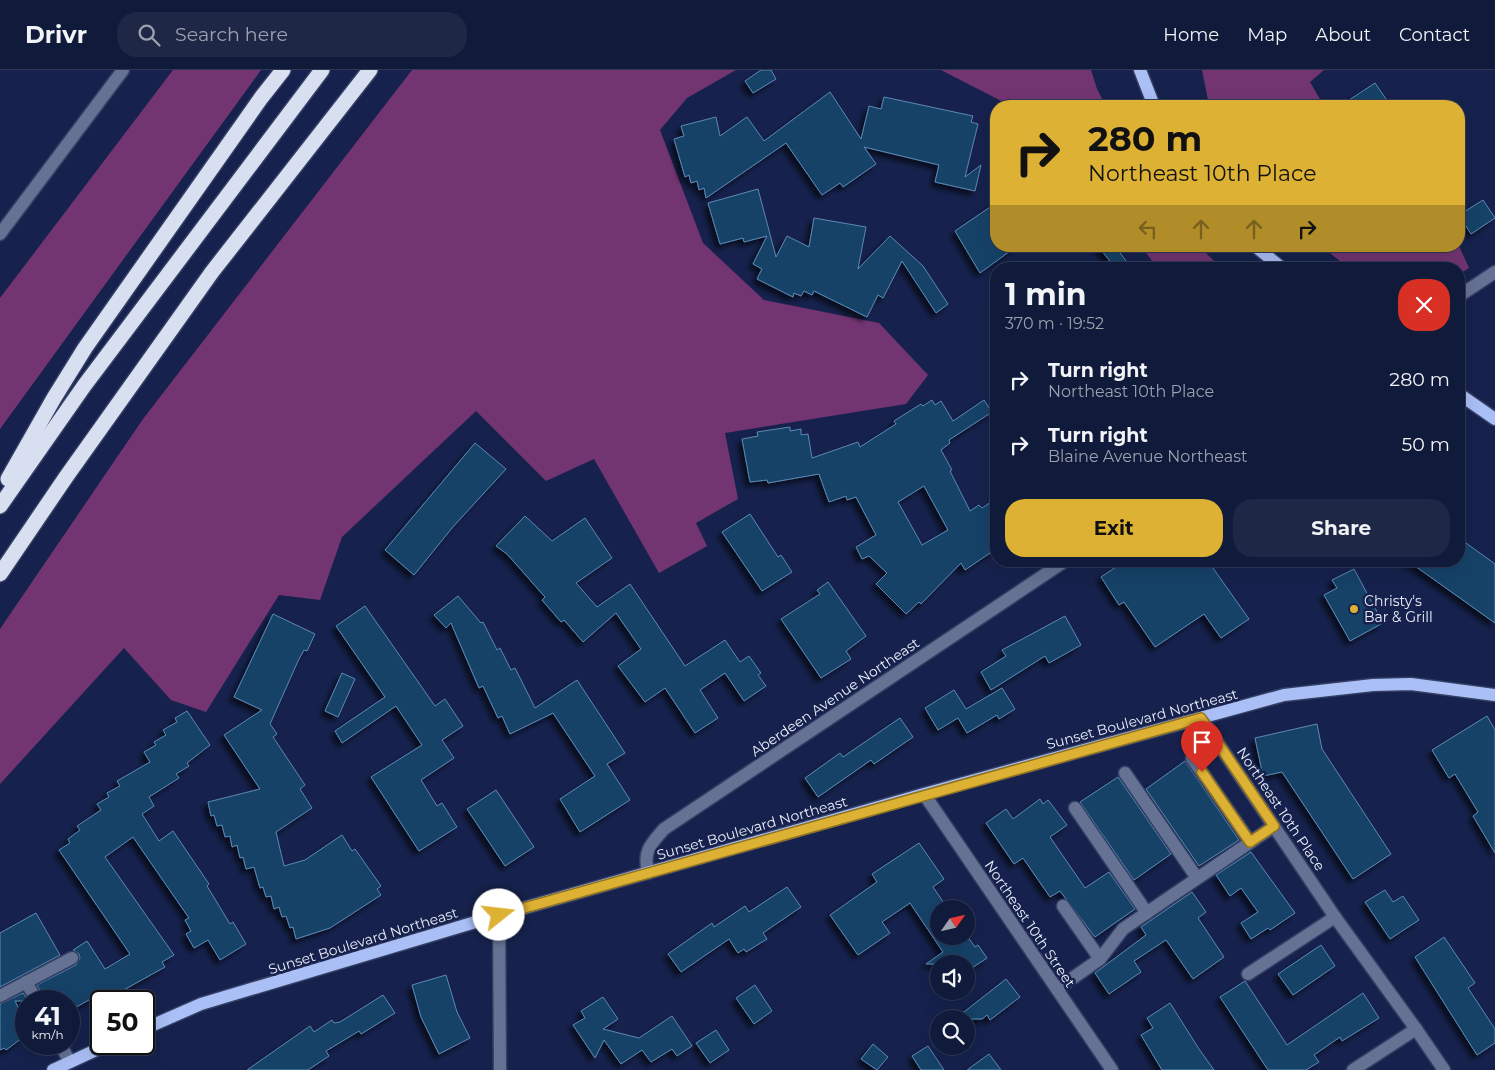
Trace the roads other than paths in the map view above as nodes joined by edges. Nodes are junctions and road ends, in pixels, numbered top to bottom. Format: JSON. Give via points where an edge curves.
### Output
{"nodes":[{"id":1,"x":123,"y":70,"type":"edge"},
{"id":2,"x":283,"y":70,"type":"edge"},
{"id":3,"x":322,"y":70,"type":"edge"},
{"id":4,"x":370,"y":70,"type":"edge"},
{"id":5,"x":1140,"y":70,"type":"edge"},
{"id":6,"x":1152,"y":100,"type":"edge"},
{"id":7,"x":0,"y":234,"type":"edge"},
{"id":8,"x":1262,"y":252,"type":"edge"},
{"id":9,"x":1274,"y":262,"type":"edge"},
{"id":10,"x":1495,"y":272,"type":"edge"},
{"id":11,"x":1465,"y":292,"type":"edge"},
{"id":12,"x":1465,"y":398,"type":"edge"},
{"id":13,"x":1495,"y":419,"type":"edge"},
{"id":14,"x":0,"y":494,"type":"edge"},
{"id":15,"x":0,"y":506,"type":"edge"},
{"id":16,"x":1056,"y":567,"type":"edge"},
{"id":17,"x":0,"y":574,"type":"edge"},
{"id":18,"x":1495,"y":695,"type":"edge"},
{"id":19,"x":1201,"y":718,"type":"junction"},
{"id":20,"x":1192,"y":758,"type":"dead end"},
{"id":21,"x":1125,"y":773,"type":"dead end"},
{"id":22,"x":924,"y":794,"type":"junction"},
{"id":23,"x":1075,"y":808,"type":"dead end"},
{"id":24,"x":1274,"y":826,"type":"junction"},
{"id":25,"x":1250,"y":842,"type":"junction"},
{"id":26,"x":648,"y":873,"type":"junction"},
{"id":27,"x":1197,"y":878,"type":"junction"},
{"id":28,"x":1062,"y":906,"type":"dead end"},
{"id":29,"x":1147,"y":913,"type":"junction"},
{"id":30,"x":499,"y":915,"type":"junction"},
{"id":31,"x":1336,"y":917,"type":"junction"},
{"id":32,"x":72,"y":958,"type":"dead end"},
{"id":33,"x":1100,"y":959,"type":"junction"},
{"id":34,"x":1248,"y":974,"type":"dead end"},
{"id":35,"x":26,"y":982,"type":"junction"},
{"id":36,"x":1056,"y":989,"type":"junction"},
{"id":37,"x":31,"y":990,"type":"edge"},
{"id":38,"x":0,"y":996,"type":"edge"},
{"id":39,"x":155,"y":1024,"type":"edge"},
{"id":40,"x":1416,"y":1029,"type":"junction"},
{"id":41,"x":90,"y":1053,"type":"edge"},
{"id":42,"x":66,"y":1055,"type":"edge"},
{"id":43,"x":70,"y":1062,"type":"junction"},
{"id":44,"x":54,"y":1070,"type":"edge"},
{"id":45,"x":500,"y":1070,"type":"edge"},
{"id":46,"x":1112,"y":1070,"type":"edge"},
{"id":47,"x":1353,"y":1070,"type":"edge"},
{"id":48,"x":1444,"y":1070,"type":"edge"}],
"edges":[{"from":1,"to":7,"type":"street"},
{"from":2,"to":14,"type":"highway","via":[[86,348]]},
{"from":3,"to":15,"type":"highway","via":[[101,362]]},
{"from":4,"to":17,"type":"highway","via":[[207,280]]},
{"from":5,"to":6,"type":"main road"},
{"from":8,"to":9,"type":"main road"},
{"from":10,"to":11,"type":"street"},
{"from":12,"to":13,"type":"main road"},
{"from":16,"to":26,"type":"street","name":"Aberdeen Avenue Northeast","via":[[664,829],[648,847],[645,860]]},
{"from":18,"to":19,"type":"main road","name":"Sunset Boulevard Northeast","via":[[1411,684],[1373,685],[1284,695]]},
{"from":19,"to":22,"type":"main road","name":"Sunset Boulevard Northeast"},
{"from":19,"to":24,"type":"street","name":"Northeast 10th Place"},
{"from":20,"to":25,"type":"street"},
{"from":21,"to":27,"type":"street"},
{"from":22,"to":26,"type":"main road","name":"Sunset Boulevard Northeast"},
{"from":22,"to":36,"type":"street","name":"Northeast 10th Street"},
{"from":23,"to":29,"type":"street"},
{"from":24,"to":25,"type":"street"},
{"from":24,"to":31,"type":"street","name":"Northeast 10th Place"},
{"from":25,"to":27,"type":"street"},
{"from":26,"to":30,"type":"main road","name":"Sunset Boulevard Northeast"},
{"from":27,"to":29,"type":"street"},
{"from":28,"to":33,"type":"street"},
{"from":29,"to":33,"type":"street","via":[[1123,929]]},
{"from":30,"to":39,"type":"main road","name":"Sunset Boulevard Northeast","via":[[201,1004]]},
{"from":30,"to":45,"type":"street"},
{"from":31,"to":34,"type":"street"},
{"from":31,"to":40,"type":"street","name":"Northeast 10th Place"},
{"from":32,"to":35,"type":"street"},
{"from":33,"to":36,"type":"street"},
{"from":35,"to":37,"type":"street"},
{"from":35,"to":38,"type":"street"},
{"from":36,"to":46,"type":"street","name":"Northeast 10th Street"},
{"from":40,"to":47,"type":"street"},
{"from":40,"to":48,"type":"street","name":"Northeast 10th Place"},
{"from":41,"to":43,"type":"main road"},
{"from":42,"to":43,"type":"street"},
{"from":43,"to":44,"type":"main road"}]}
